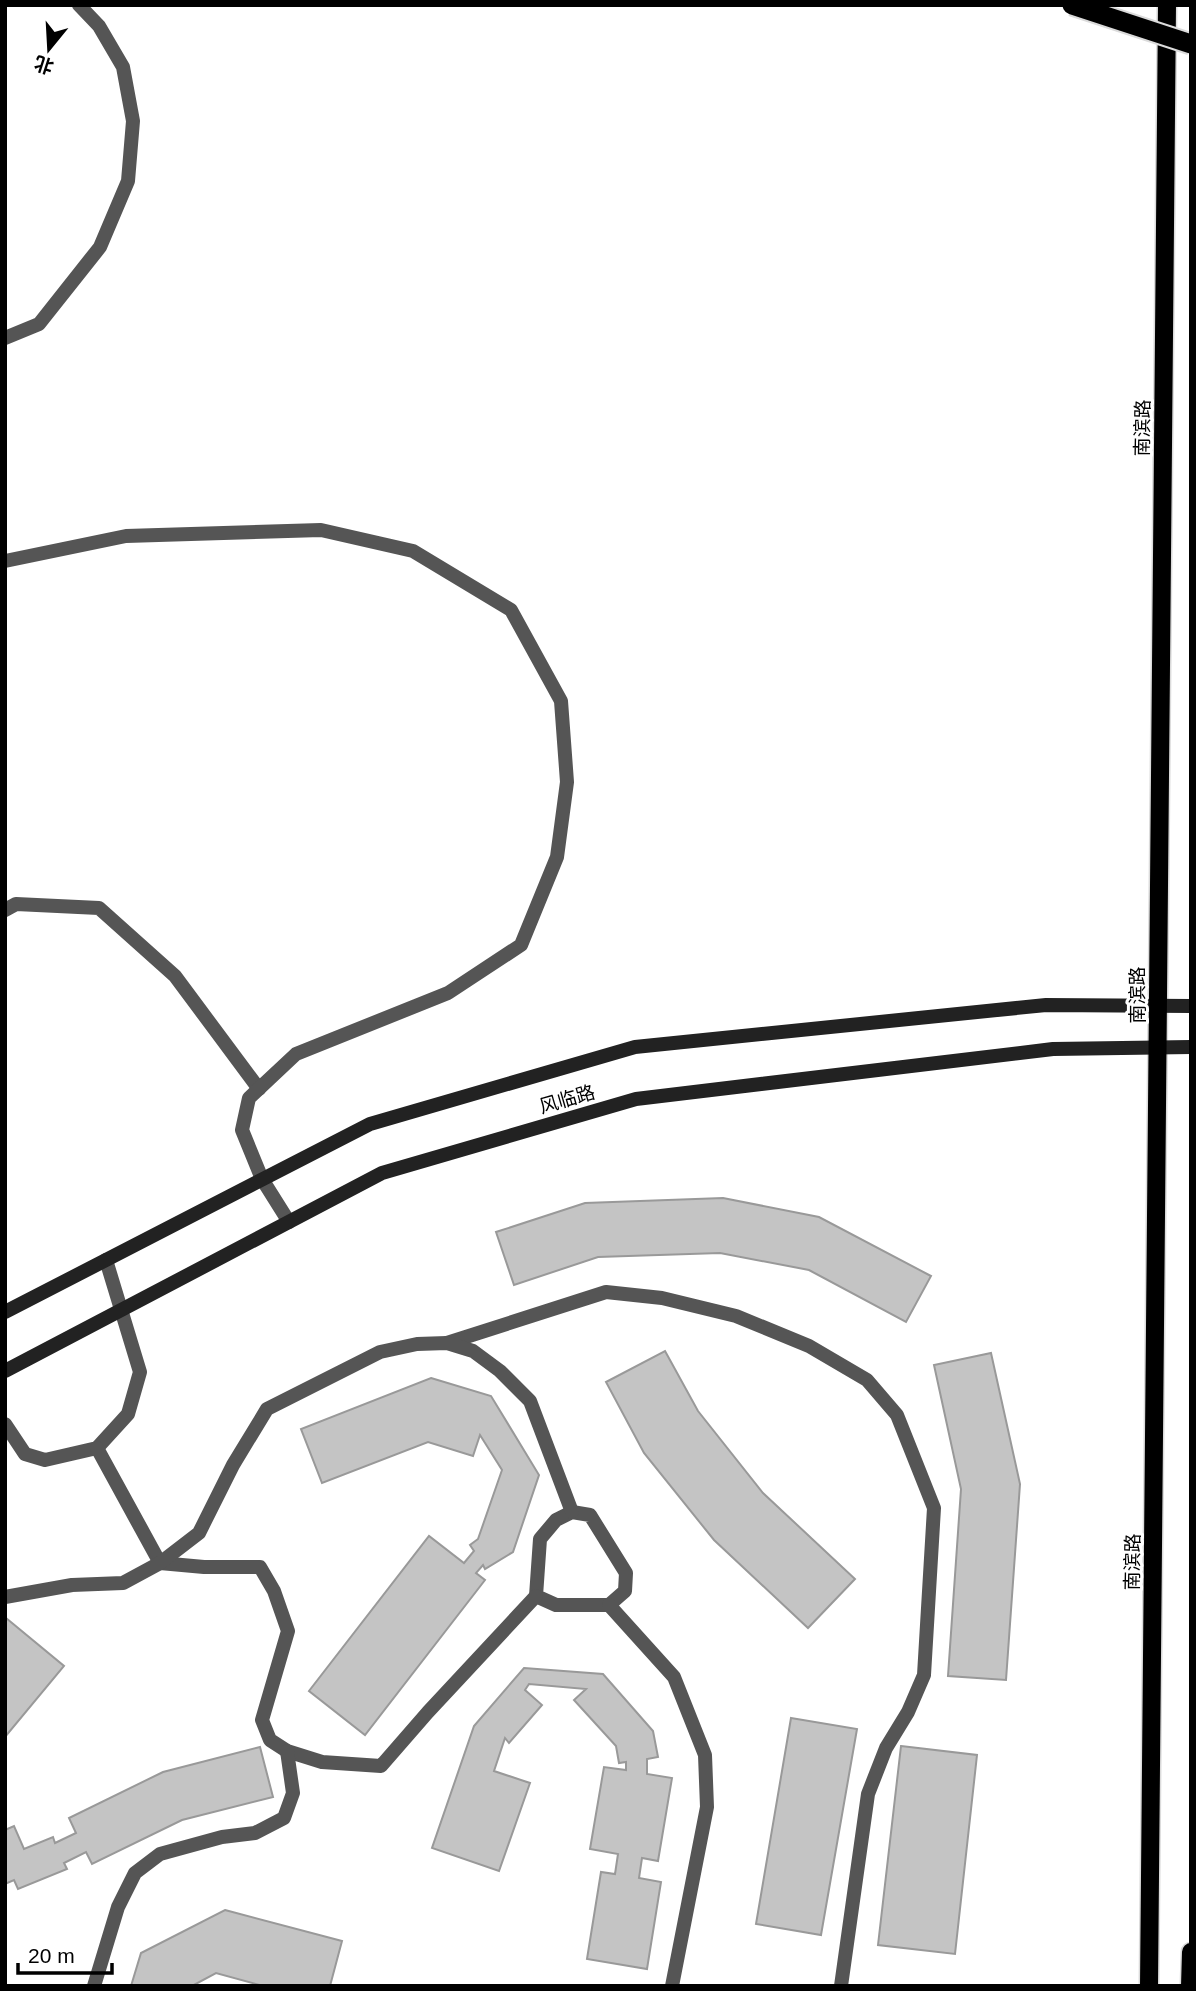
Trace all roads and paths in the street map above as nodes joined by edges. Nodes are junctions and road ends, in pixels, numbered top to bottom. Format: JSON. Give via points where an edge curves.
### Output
{"nodes":[{"id":1,"x":79,"y":5,"type":"edge"},
{"id":2,"x":1072,"y":5,"type":"edge"},
{"id":3,"x":1167,"y":5,"type":"edge"},
{"id":4,"x":1191,"y":44,"type":"edge"},
{"id":5,"x":5,"y":338,"type":"edge"},
{"id":6,"x":5,"y":561,"type":"edge"},
{"id":7,"x":5,"y":910,"type":"edge"},
{"id":8,"x":1158,"y":1005,"type":"junction"},
{"id":9,"x":1191,"y":1006,"type":"edge"},
{"id":10,"x":1158,"y":1046,"type":"junction"},
{"id":11,"x":1191,"y":1047,"type":"edge"},
{"id":12,"x":259,"y":1089,"type":"junction"},
{"id":13,"x":262,"y":1179,"type":"junction"},
{"id":14,"x":289,"y":1222,"type":"junction"},
{"id":15,"x":106,"y":1260,"type":"junction"},
{"id":16,"x":121,"y":1310,"type":"junction"},
{"id":17,"x":5,"y":1312,"type":"edge"},
{"id":18,"x":447,"y":1343,"type":"junction"},
{"id":19,"x":5,"y":1371,"type":"edge"},
{"id":20,"x":5,"y":1424,"type":"edge"},
{"id":21,"x":97,"y":1448,"type":"junction"},
{"id":22,"x":572,"y":1511,"type":"junction"},
{"id":23,"x":160,"y":1563,"type":"junction"},
{"id":24,"x":536,"y":1596,"type":"junction"},
{"id":25,"x":5,"y":1597,"type":"edge"},
{"id":26,"x":609,"y":1605,"type":"junction"},
{"id":27,"x":287,"y":1751,"type":"junction"},
{"id":28,"x":1191,"y":1952,"type":"edge"},
{"id":29,"x":94,"y":1986,"type":"edge"},
{"id":30,"x":672,"y":1986,"type":"edge"},
{"id":31,"x":841,"y":1986,"type":"edge"},
{"id":32,"x":1149,"y":1986,"type":"edge"},
{"id":33,"x":1190,"y":1986,"type":"edge"}],
"edges":[{"from":1,"to":5,"type":"street","via":[[99,26],[123,67],[133,121],[128,181],[100,247],[85,267],[39,324]]},
{"from":2,"to":4,"type":"highway","bridge":true},
{"from":3,"to":8,"type":"main road","name":"南滨路"},
{"from":6,"to":12,"type":"street","via":[[126,536],[321,530],[413,551],[510,610],[561,702],[567,782],[557,857],[521,945],[448,993],[296,1054]]},
{"from":7,"to":12,"type":"street","via":[[16,904],[99,908],[175,976]]},
{"from":8,"to":9,"type":"main road","name":"风临路"},
{"from":8,"to":10,"type":"main road","name":"南滨路"},
{"from":8,"to":13,"type":"main road","name":"风临路","via":[[1046,1005],[635,1047],[370,1124]]},
{"from":10,"to":11,"type":"main road","name":"风临路"},
{"from":10,"to":14,"type":"main road","name":"风临路","via":[[1053,1049],[636,1099],[382,1173]]},
{"from":10,"to":32,"type":"main road","name":"南滨路"},
{"from":12,"to":13,"type":"street","via":[[249,1098],[242,1130]]},
{"from":13,"to":14,"type":"street"},
{"from":13,"to":15,"type":"main road","name":"风临路"},
{"from":14,"to":16,"type":"main road","name":"风临路"},
{"from":15,"to":16,"type":"street"},
{"from":15,"to":17,"type":"main road","name":"风临路"},
{"from":16,"to":19,"type":"main road","name":"风临路"},
{"from":16,"to":21,"type":"street","via":[[140,1372],[128,1414]]},
{"from":18,"to":22,"type":"street","via":[[473,1351],[530,1401]]},
{"from":18,"to":23,"type":"street","via":[[380,1352],[267,1409],[199,1533]]},
{"from":18,"to":31,"type":"street","via":[[606,1292],[662,1298],[736,1316],[809,1346],[867,1380],[897,1415],[934,1508],[924,1675],[868,1794]]},
{"from":20,"to":21,"type":"street","via":[[25,1454],[45,1460]]},
{"from":21,"to":23,"type":"street"},
{"from":22,"to":24,"type":"street","via":[[556,1520],[540,1539]]},
{"from":22,"to":26,"type":"street","via":[[590,1515],[625,1573],[625,1591]]},
{"from":23,"to":25,"type":"street","via":[[123,1583],[72,1585]]},
{"from":23,"to":27,"type":"street","via":[[260,1567],[288,1631],[262,1720],[270,1740]]},
{"from":24,"to":26,"type":"street","via":[[556,1605]]},
{"from":24,"to":27,"type":"street","via":[[381,1766],[322,1762]]},
{"from":26,"to":30,"type":"street","via":[[674,1677],[705,1755],[707,1807]]},
{"from":27,"to":29,"type":"street","via":[[292,1793],[284,1818],[255,1833],[160,1854],[135,1873],[118,1907]]},
{"from":28,"to":33,"type":"main road"}]}
